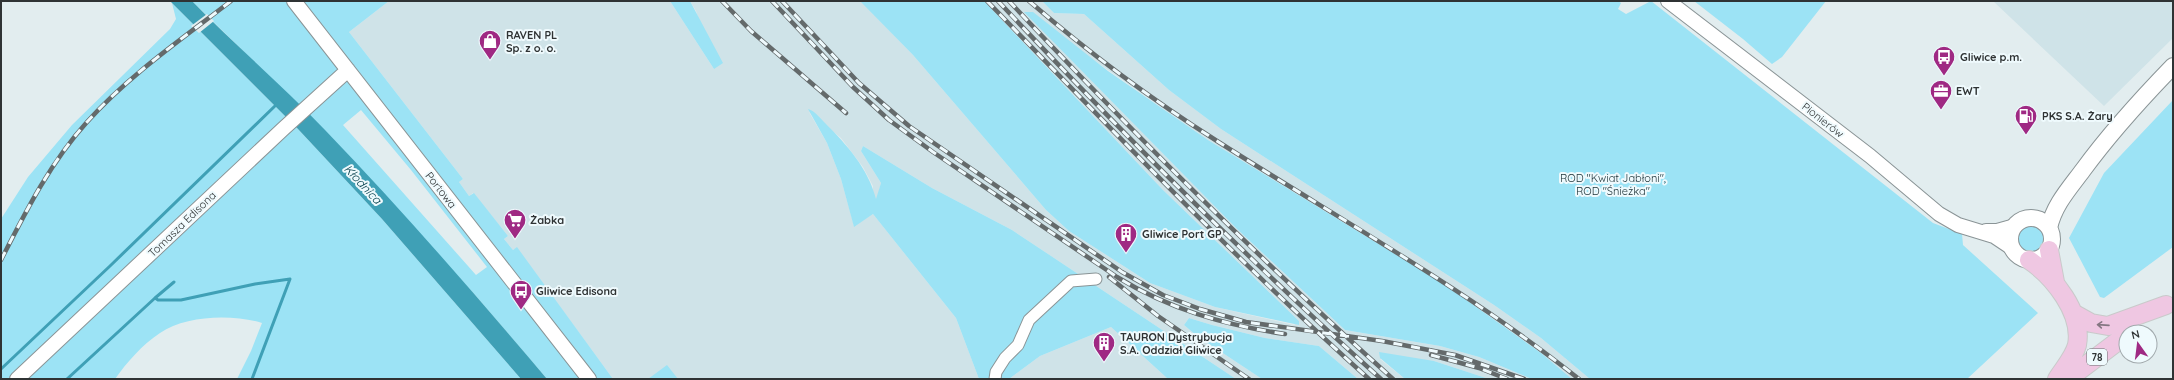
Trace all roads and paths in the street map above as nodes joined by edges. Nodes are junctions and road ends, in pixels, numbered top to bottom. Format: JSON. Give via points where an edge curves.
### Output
{"nodes":[{"id":1,"x":294,"y":1,"type":"edge"},
{"id":2,"x":1668,"y":1,"type":"edge"},
{"id":3,"x":2173,"y":66,"type":"edge"},
{"id":4,"x":348,"y":70,"type":"junction"},
{"id":5,"x":2059,"y":202,"type":"junction"},
{"id":6,"x":2031,"y":218,"type":"junction"},
{"id":7,"x":2015,"y":226,"type":"junction"},
{"id":8,"x":2050,"y":228,"type":"junction"},
{"id":9,"x":1981,"y":231,"type":"junction"},
{"id":10,"x":2012,"y":248,"type":"junction"},
{"id":11,"x":2049,"y":250,"type":"junction"},
{"id":12,"x":2029,"y":260,"type":"junction"},
{"id":13,"x":1096,"y":279,"type":"dead end"},
{"id":14,"x":2055,"y":282,"type":"junction"},
{"id":15,"x":2169,"y":302,"type":"edge"},
{"id":16,"x":2073,"y":313,"type":"junction"},
{"id":17,"x":2140,"y":324,"type":"edge"},
{"id":18,"x":2118,"y":341,"type":"edge"},
{"id":19,"x":17,"y":379,"type":"edge"},
{"id":20,"x":589,"y":379,"type":"edge"},
{"id":21,"x":995,"y":379,"type":"edge"},
{"id":22,"x":2057,"y":379,"type":"edge"},
{"id":23,"x":2068,"y":379,"type":"edge"}],
"edges":[{"from":1,"to":4,"type":"street","name":"Portowa"},
{"from":2,"to":9,"type":"street","name":"Pionierów","via":[[1870,156],[1939,214],[1958,225]]},
{"from":3,"to":5,"type":"main road","via":[[2113,131]]},
{"from":4,"to":19,"type":"street","name":"Tomasza Edisona"},
{"from":4,"to":20,"type":"street","name":"Portowa"},
{"from":5,"to":6,"type":"main road","via":[[2050,210]]},
{"from":5,"to":8,"type":"main road"},
{"from":6,"to":7,"type":"main road","via":[[2024,219]]},
{"from":6,"to":8,"type":"main road","via":[[2042,221]]},
{"from":7,"to":9,"type":"street","name":"Pionierów","via":[[1997,231]]},
{"from":7,"to":10,"type":"main road","via":[[2010,236]]},
{"from":8,"to":11,"type":"main road","via":[[2052,239]]},
{"from":9,"to":10,"type":"street","name":"Pionierów"},
{"from":10,"to":12,"type":"main road","via":[[2018,255]]},
{"from":11,"to":12,"type":"main road","via":[[2042,257]]},
{"from":11,"to":14,"type":"main road"},
{"from":12,"to":14,"type":"main road","via":[[2044,270]]},
{"from":13,"to":21,"type":"street","via":[[1071,281],[1029,320],[1018,345],[1005,358],[996,372]]},
{"from":14,"to":16,"type":"main road"},
{"from":15,"to":16,"type":"main road","one_way":true,"via":[[2108,326],[2091,323]]},
{"from":15,"to":17,"type":"main road"},
{"from":16,"to":22,"type":"main road","via":[[2077,345]]},
{"from":18,"to":23,"type":"main road","number":"78"}]}
